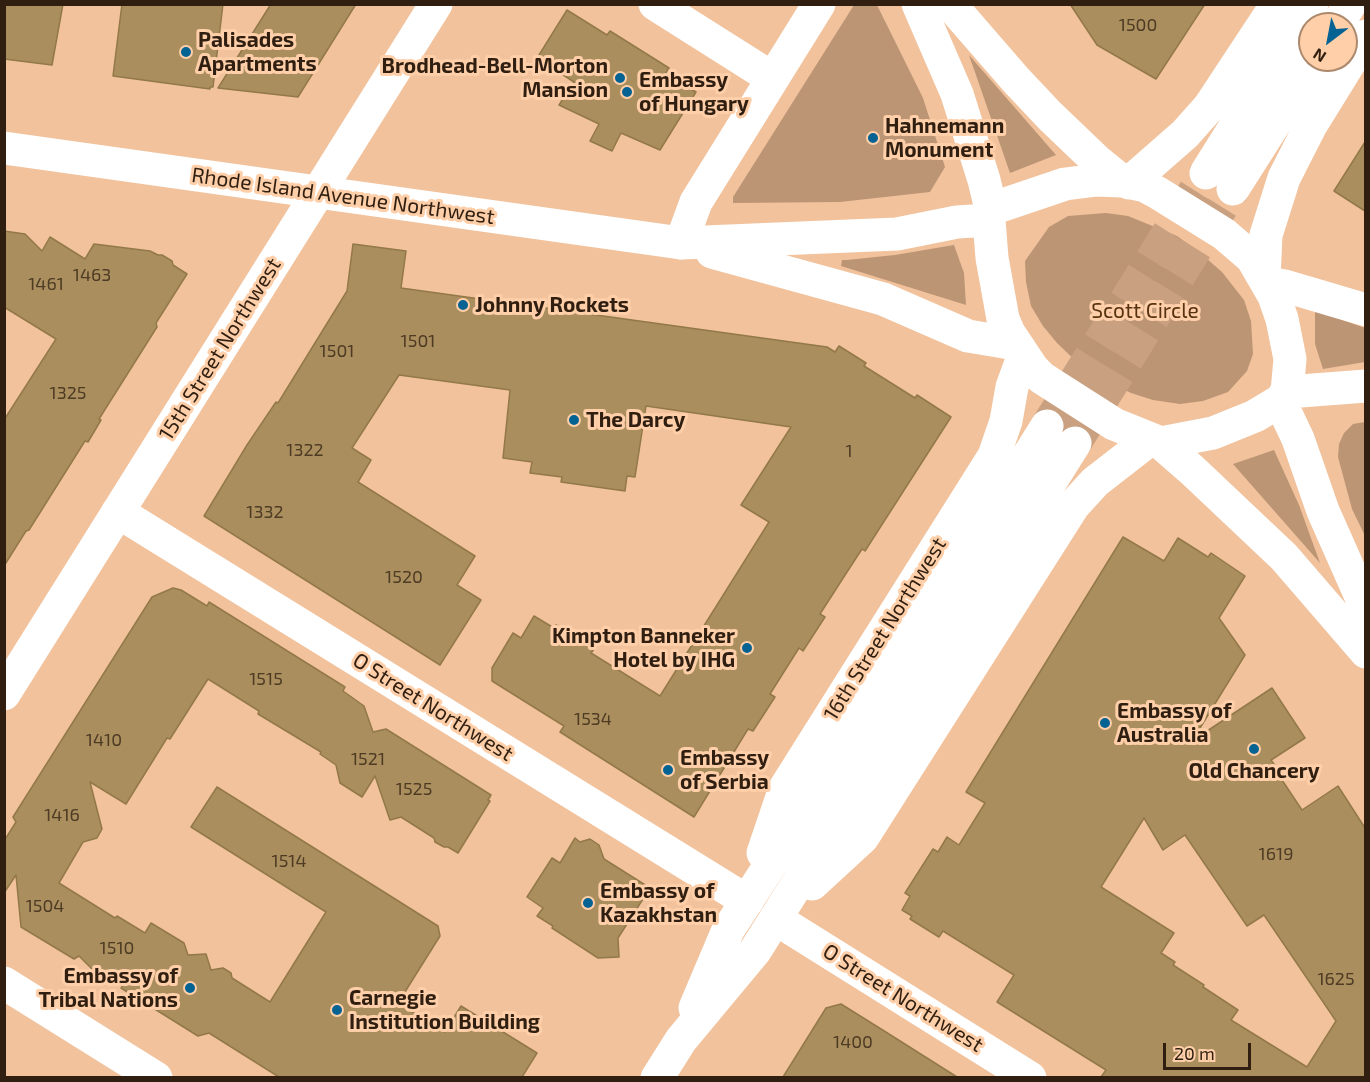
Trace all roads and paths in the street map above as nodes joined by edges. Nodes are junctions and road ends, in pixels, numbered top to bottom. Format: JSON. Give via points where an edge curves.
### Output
{"nodes":[{"id":1,"x":436,"y":4,"type":"edge"},
{"id":2,"x":655,"y":4,"type":"edge"},
{"id":3,"x":819,"y":4,"type":"edge"},
{"id":4,"x":918,"y":4,"type":"edge"},
{"id":5,"x":950,"y":4,"type":"edge"},
{"id":6,"x":1276,"y":4,"type":"edge"},
{"id":7,"x":1312,"y":4,"type":"edge"},
{"id":8,"x":1365,"y":36,"type":"edge"},
{"id":9,"x":1307,"y":72,"type":"edge"},
{"id":10,"x":772,"y":78,"type":"junction"},
{"id":11,"x":4,"y":148,"type":"edge"},
{"id":12,"x":1206,"y":173,"type":"tunnel mouth"},
{"id":13,"x":1125,"y":182,"type":"junction"},
{"id":14,"x":1233,"y":189,"type":"tunnel mouth"},
{"id":15,"x":319,"y":192,"type":"junction"},
{"id":16,"x":990,"y":214,"type":"junction"},
{"id":17,"x":681,"y":243,"type":"junction"},
{"id":18,"x":1266,"y":280,"type":"junction"},
{"id":19,"x":1365,"y":310,"type":"edge"},
{"id":20,"x":1019,"y":350,"type":"junction"},
{"id":21,"x":1365,"y":386,"type":"edge"},
{"id":22,"x":1283,"y":396,"type":"junction"},
{"id":23,"x":1047,"y":426,"type":"tunnel mouth"},
{"id":24,"x":1155,"y":442,"type":"junction"},
{"id":25,"x":1075,"y":443,"type":"tunnel mouth"},
{"id":26,"x":118,"y":512,"type":"junction"},
{"id":27,"x":1365,"y":608,"type":"edge"},
{"id":28,"x":1365,"y":652,"type":"edge"},
{"id":29,"x":4,"y":694,"type":"edge"},
{"id":30,"x":747,"y":901,"type":"junction"},
{"id":31,"x":776,"y":919,"type":"junction"},
{"id":32,"x":4,"y":982,"type":"edge"},
{"id":33,"x":681,"y":1040,"type":"junction"},
{"id":34,"x":156,"y":1077,"type":"edge"},
{"id":35,"x":657,"y":1077,"type":"edge"},
{"id":36,"x":1030,"y":1077,"type":"edge"}],
"edges":[{"from":1,"to":15,"type":"main road","name":"15th Street Northwest"},
{"from":2,"to":10,"type":"main road"},
{"from":3,"to":10,"type":"main road"},
{"from":4,"to":16,"type":"main road","via":[[957,94]]},
{"from":5,"to":13,"type":"main road","via":[[1050,117]]},
{"from":6,"to":13,"type":"main road","via":[[1220,93],[1185,134]]},
{"from":7,"to":12,"type":"main road"},
{"from":8,"to":18,"type":"main road","via":[[1284,178],[1266,235]]},
{"from":9,"to":14,"type":"main road"},
{"from":10,"to":17,"type":"main road","via":[[696,202]]},
{"from":11,"to":15,"type":"main road","name":"Rhode Island Avenue Northwest"},
{"from":13,"to":16,"type":"main road","name":"Rhode Island Avenue Northwest","via":[[1065,184]]},
{"from":13,"to":18,"type":"main road","via":[[1145,186],[1224,234],[1251,258]]},
{"from":15,"to":17,"type":"main road","name":"Rhode Island Avenue Northwest"},
{"from":15,"to":26,"type":"main road","name":"15th Street Northwest"},
{"from":16,"to":17,"type":"main road","name":"Rhode Island Avenue Northwest","via":[[897,234]]},
{"from":16,"to":20,"type":"main road","via":[[999,305]]},
{"from":17,"to":20,"type":"main road","name":"Rhode Island Avenue Northwest","via":[[883,298],[968,336]]},
{"from":18,"to":19,"type":"main road"},
{"from":18,"to":22,"type":"main road","via":[[1282,319],[1290,359]]},
{"from":20,"to":24,"type":"main road","via":[[1051,384],[1114,424]]},
{"from":20,"to":30,"type":"main road","name":"16th Street Northwest","via":[[1006,421],[994,456],[785,788]]},
{"from":21,"to":22,"type":"main road"},
{"from":22,"to":24,"type":"main road","via":[[1255,416],[1213,433]]},
{"from":22,"to":27,"type":"main road","via":[[1323,511]]},
{"from":23,"to":30,"type":"main road","name":"16th Street Northwest"},
{"from":24,"to":28,"type":"main road","via":[[1193,471],[1284,557]]},
{"from":24,"to":31,"type":"main road","name":"16th Street Northwest","via":[[1095,482],[1074,505],[863,837]]},
{"from":25,"to":31,"type":"main road","name":"16th Street Northwest"},
{"from":26,"to":29,"type":"main road","name":"15th Street Northwest"},
{"from":26,"to":30,"type":"main road","name":"O Street Northwest"},
{"from":30,"to":33,"type":"main road","name":"16th Street Northwest","via":[[728,930]]},
{"from":31,"to":33,"type":"main road","name":"16th Street Northwest","via":[[755,951]]},
{"from":31,"to":36,"type":"main road","name":"O Street Northwest"},
{"from":32,"to":34,"type":"main road"},
{"from":33,"to":35,"type":"main road","name":"16th Street Northwest"}]}
